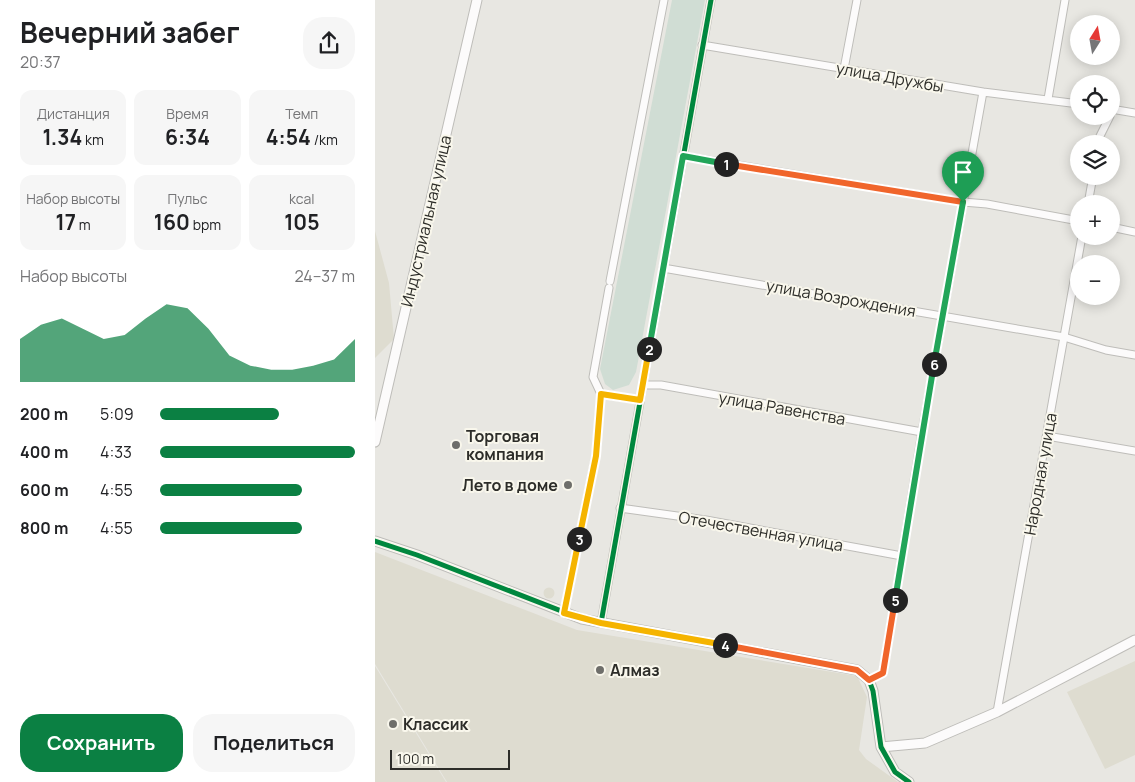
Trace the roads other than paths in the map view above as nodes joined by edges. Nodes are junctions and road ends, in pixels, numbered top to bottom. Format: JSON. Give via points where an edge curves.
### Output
{"nodes":[{"id":1,"x":664,"y":0,"type":"edge"},
{"id":2,"x":711,"y":0,"type":"edge"},
{"id":3,"x":857,"y":0,"type":"edge"},
{"id":4,"x":1065,"y":0,"type":"edge"},
{"id":5,"x":477,"y":1,"type":"edge"},
{"id":6,"x":702,"y":45,"type":"junction"},
{"id":7,"x":844,"y":69,"type":"junction"},
{"id":8,"x":983,"y":92,"type":"junction"},
{"id":9,"x":1048,"y":99,"type":"junction"},
{"id":10,"x":1070,"y":103,"type":"edge"},
{"id":11,"x":1120,"y":112,"type":"edge"},
{"id":12,"x":1135,"y":113,"type":"edge"},
{"id":13,"x":683,"y":156,"type":"junction"},
{"id":14,"x":963,"y":202,"type":"junction"},
{"id":15,"x":1070,"y":220,"type":"edge"},
{"id":16,"x":1120,"y":230,"type":"edge"},
{"id":17,"x":1135,"y":232,"type":"edge"},
{"id":18,"x":1081,"y":245,"type":"edge"},
{"id":19,"x":663,"y":268,"type":"junction"},
{"id":20,"x":942,"y":315,"type":"junction"},
{"id":21,"x":1064,"y":337,"type":"junction"},
{"id":22,"x":1135,"y":355,"type":"edge"},
{"id":23,"x":643,"y":385,"type":"junction"},
{"id":24,"x":601,"y":394,"type":"junction"},
{"id":25,"x":640,"y":400,"type":"junction"},
{"id":26,"x":922,"y":432,"type":"junction"},
{"id":27,"x":1047,"y":436,"type":"junction"},
{"id":28,"x":375,"y":442,"type":"edge"},
{"id":29,"x":1135,"y":451,"type":"edge"},
{"id":30,"x":620,"y":508,"type":"junction"},
{"id":31,"x":375,"y":541,"type":"edge"},
{"id":32,"x":902,"y":556,"type":"junction"},
{"id":33,"x":564,"y":613,"type":"junction"},
{"id":34,"x":601,"y":623,"type":"junction"},
{"id":35,"x":1135,"y":640,"type":"edge"},
{"id":36,"x":869,"y":680,"type":"junction"},
{"id":37,"x":997,"y":712,"type":"junction"},
{"id":38,"x":881,"y":746,"type":"junction"},
{"id":39,"x":909,"y":782,"type":"edge"}],
"edges":[{"from":1,"to":24,"type":"street","via":[[593,377]]},
{"from":2,"to":6,"type":"street"},
{"from":3,"to":7,"type":"street"},
{"from":4,"to":9,"type":"street"},
{"from":5,"to":28,"type":"street","name":"Индустриальная улица"},
{"from":6,"to":7,"type":"street","name":"улица Дружбы"},
{"from":6,"to":13,"type":"street"},
{"from":7,"to":8,"type":"street","name":"улица Дружбы"},
{"from":8,"to":9,"type":"street","name":"улица Дружбы"},
{"from":8,"to":14,"type":"street"},
{"from":9,"to":10,"type":"street","name":"улица Дружбы"},
{"from":11,"to":12,"type":"street"},
{"from":13,"to":14,"type":"street"},
{"from":13,"to":19,"type":"street"},
{"from":14,"to":15,"type":"street"},
{"from":14,"to":20,"type":"street"},
{"from":16,"to":17,"type":"street"},
{"from":18,"to":21,"type":"street","name":"Народная улица"},
{"from":19,"to":20,"type":"street","name":"улица Возрождения"},
{"from":19,"to":23,"type":"street"},
{"from":20,"to":21,"type":"street","name":"улица Возрождения"},
{"from":20,"to":26,"type":"street"},
{"from":21,"to":22,"type":"street","name":"улица Возрождения"},
{"from":21,"to":27,"type":"street","name":"Народная улица"},
{"from":23,"to":25,"type":"street"},
{"from":23,"to":26,"type":"street","name":"улица Равенства","via":[[661,384]]},
{"from":24,"to":25,"type":"street"},
{"from":24,"to":33,"type":"street","via":[[596,456]]},
{"from":25,"to":30,"type":"street"},
{"from":26,"to":32,"type":"street"},
{"from":27,"to":29,"type":"street"},
{"from":27,"to":37,"type":"street","name":"Народная улица"},
{"from":30,"to":32,"type":"street","name":"Отечественная улица","via":[[706,520]]},
{"from":30,"to":34,"type":"street"},
{"from":31,"to":33,"type":"street"},
{"from":32,"to":36,"type":"street","via":[[883,673]]},
{"from":33,"to":34,"type":"street"},
{"from":34,"to":36,"type":"street","via":[[857,670]]},
{"from":35,"to":37,"type":"street"},
{"from":36,"to":38,"type":"street"},
{"from":37,"to":38,"type":"street","via":[[925,743]]},
{"from":38,"to":39,"type":"street","via":[[895,772]]}]}
